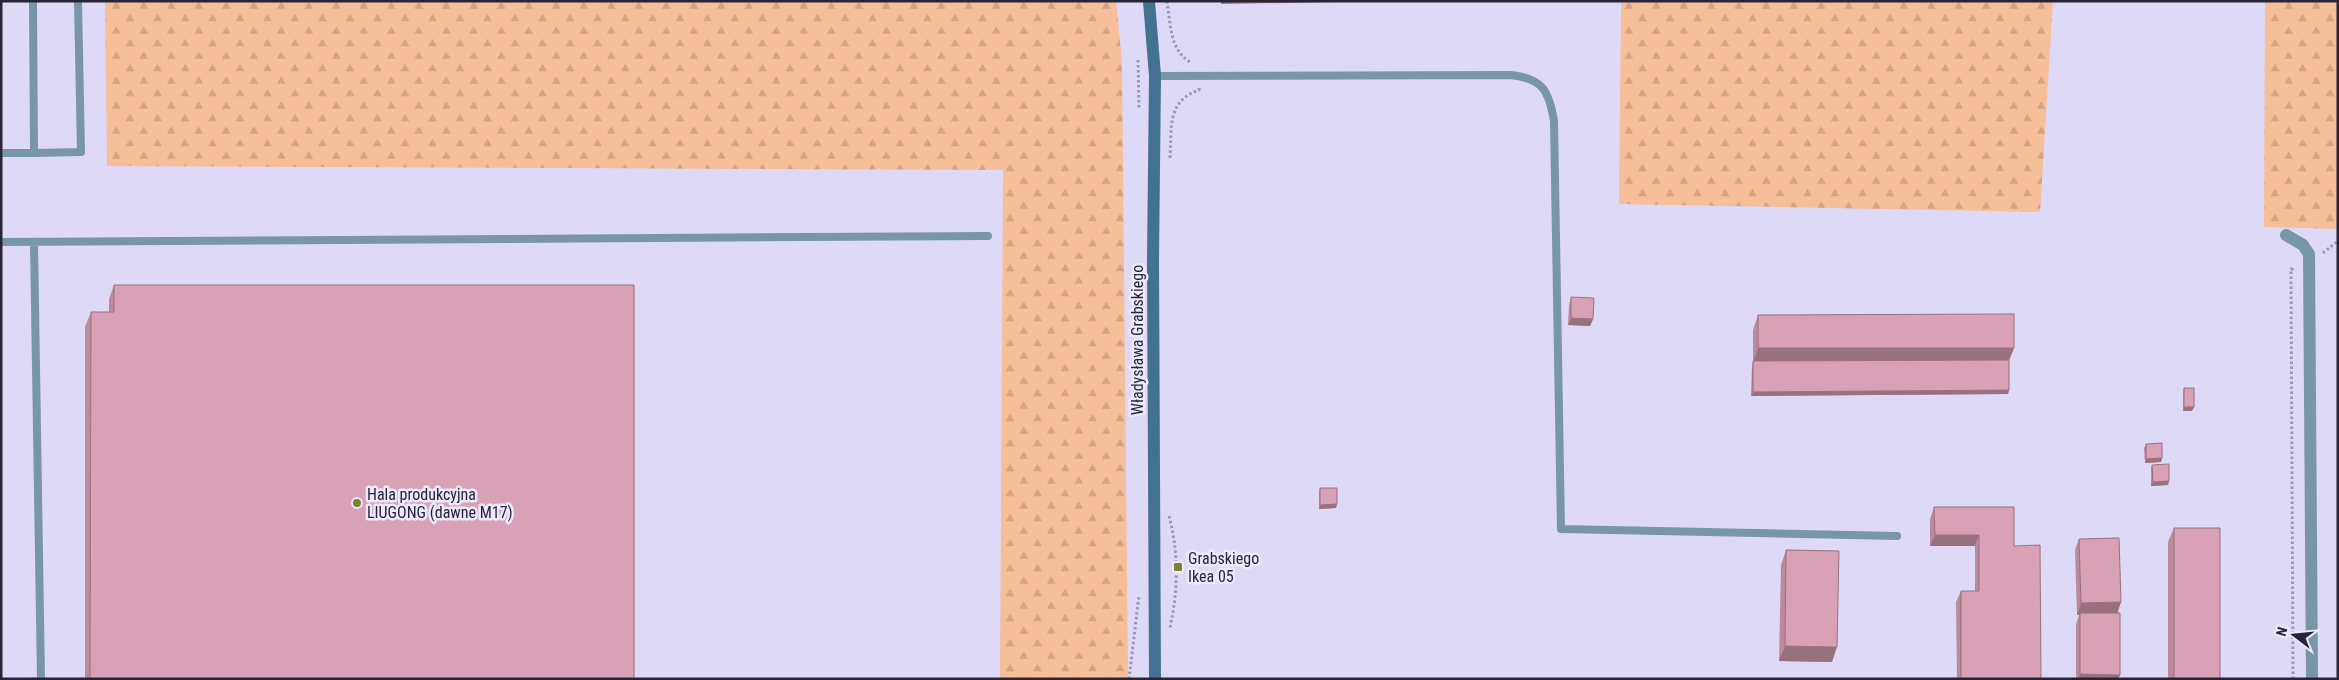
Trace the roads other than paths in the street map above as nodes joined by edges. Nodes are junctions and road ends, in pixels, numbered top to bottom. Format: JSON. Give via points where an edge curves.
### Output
{"nodes":[{"id":1,"x":33,"y":1,"type":"edge"},
{"id":2,"x":78,"y":1,"type":"edge"},
{"id":3,"x":1149,"y":1,"type":"edge"},
{"id":4,"x":1156,"y":76,"type":"junction"},
{"id":5,"x":1,"y":153,"type":"edge"},
{"id":6,"x":34,"y":153,"type":"junction"},
{"id":7,"x":988,"y":236,"type":"dead end"},
{"id":8,"x":2286,"y":236,"type":"dead end"},
{"id":9,"x":1,"y":242,"type":"edge"},
{"id":10,"x":34,"y":243,"type":"junction"},
{"id":11,"x":1897,"y":536,"type":"dead end"},
{"id":12,"x":41,"y":679,"type":"edge"},
{"id":13,"x":1155,"y":679,"type":"edge"},
{"id":14,"x":2312,"y":679,"type":"edge"}],
"edges":[{"from":1,"to":6,"type":"lane"},
{"from":2,"to":6,"type":"lane","via":[[81,152]]},
{"from":3,"to":4,"type":"street","name":"Władysława Grabskiego"},
{"from":4,"to":11,"type":"lane","via":[[1510,75],[1526,76],[1537,82],[1546,92],[1554,121],[1561,529]]},
{"from":4,"to":13,"type":"street","name":"Władysława Grabskiego","via":[[1153,261]]},
{"from":5,"to":6,"type":"lane"},
{"from":7,"to":10,"type":"lane"},
{"from":8,"to":14,"type":"street","via":[[2303,244],[2309,254]]},
{"from":9,"to":10,"type":"lane"},
{"from":10,"to":12,"type":"lane"}]}
